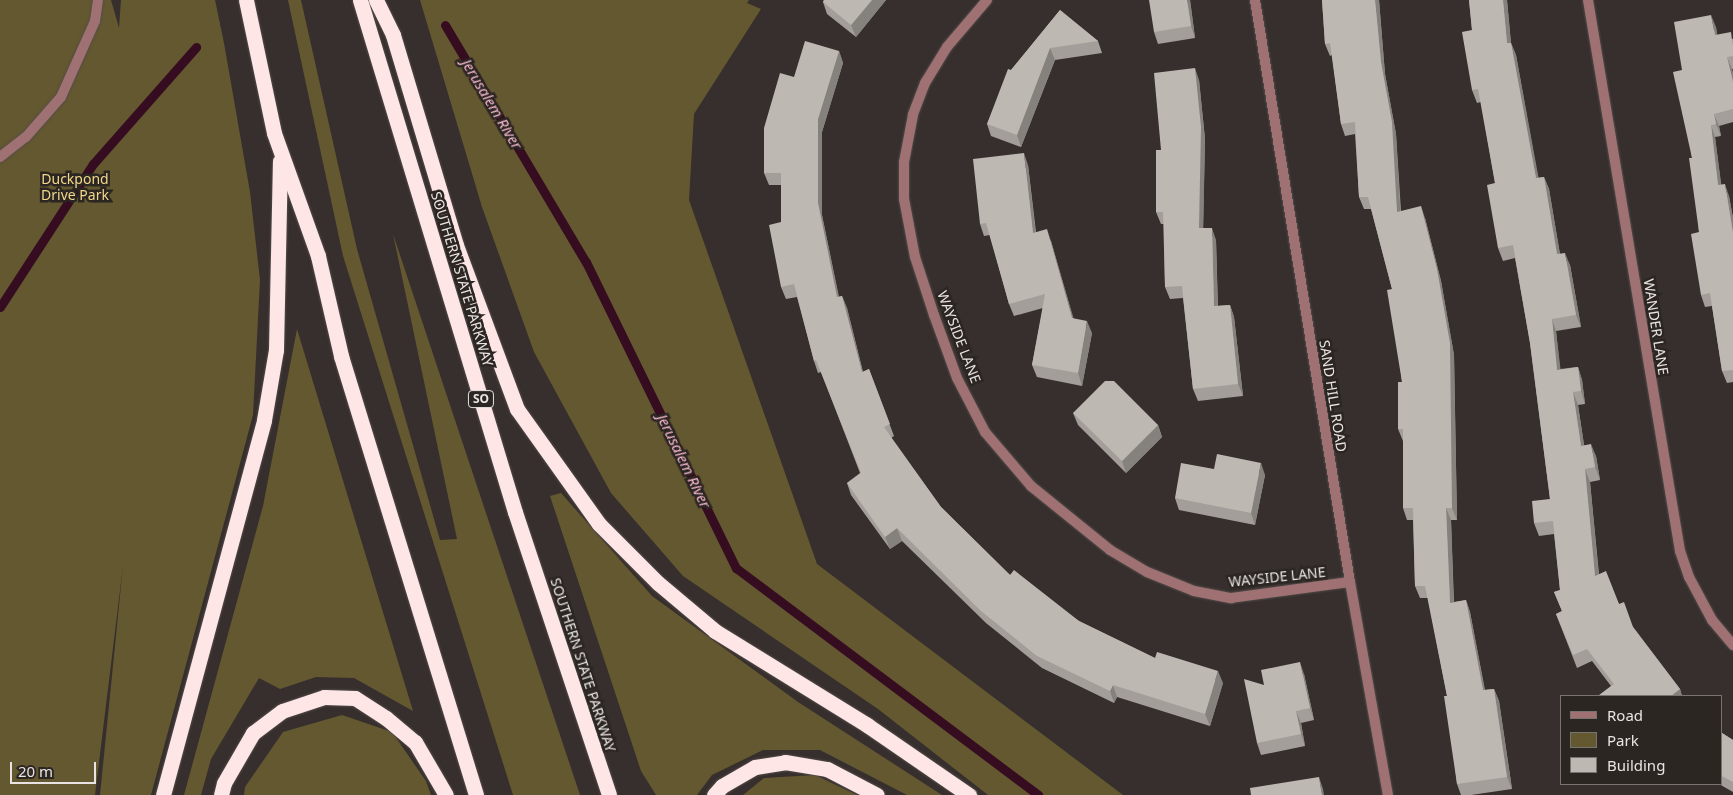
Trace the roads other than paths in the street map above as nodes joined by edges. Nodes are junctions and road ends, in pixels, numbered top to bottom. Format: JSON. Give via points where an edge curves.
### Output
{"nodes":[{"id":1,"x":98,"y":0,"type":"edge"},
{"id":2,"x":246,"y":0,"type":"edge"},
{"id":3,"x":360,"y":0,"type":"edge"},
{"id":4,"x":376,"y":0,"type":"edge"},
{"id":5,"x":987,"y":0,"type":"edge"},
{"id":6,"x":1255,"y":0,"type":"edge"},
{"id":7,"x":1588,"y":0,"type":"edge"},
{"id":8,"x":280,"y":152,"type":"junction"},
{"id":9,"x":0,"y":157,"type":"edge"},
{"id":10,"x":1350,"y":582,"type":"junction"},
{"id":11,"x":1733,"y":644,"type":"edge"},
{"id":12,"x":163,"y":795,"type":"edge"},
{"id":13,"x":221,"y":795,"type":"edge"},
{"id":14,"x":446,"y":795,"type":"edge"},
{"id":15,"x":476,"y":795,"type":"edge"},
{"id":16,"x":608,"y":795,"type":"edge"},
{"id":17,"x":714,"y":795,"type":"edge"},
{"id":18,"x":877,"y":795,"type":"edge"},
{"id":19,"x":969,"y":795,"type":"edge"},
{"id":20,"x":1388,"y":795,"type":"edge"}],
"edges":[{"from":1,"to":9,"type":"street","via":[[95,21],[61,97],[26,137]]},
{"from":2,"to":8,"type":"highway"},
{"from":3,"to":16,"type":"highway","name":"SOUTHERN STATE PARKWAY","number":"SO","via":[[515,512]]},
{"from":4,"to":19,"type":"highway","via":[[392,35],[456,245],[517,409],[599,524],[658,583],[715,631],[867,725]]},
{"from":5,"to":10,"type":"street","name":"WAYSIDE LANE","via":[[947,47],[925,82],[904,162],[904,199],[915,257],[957,378],[985,432],[1031,486],[1110,550],[1147,572],[1194,591],[1231,598]]},
{"from":6,"to":10,"type":"street","name":"SAND HILL ROAD"},
{"from":7,"to":11,"type":"street","name":"WANDER LANE","via":[[1680,551],[1689,577],[1712,620]]},
{"from":8,"to":12,"type":"highway","via":[[276,350],[264,420]]},
{"from":8,"to":15,"type":"highway","via":[[318,256],[341,356]]},
{"from":10,"to":20,"type":"street","name":"SAND HILL ROAD"},
{"from":13,"to":14,"type":"highway","via":[[224,783],[253,733],[282,711],[324,697],[355,698],[386,718],[414,742]]},
{"from":17,"to":18,"type":"highway","via":[[722,786],[755,767],[785,762],[827,769]]}]}
